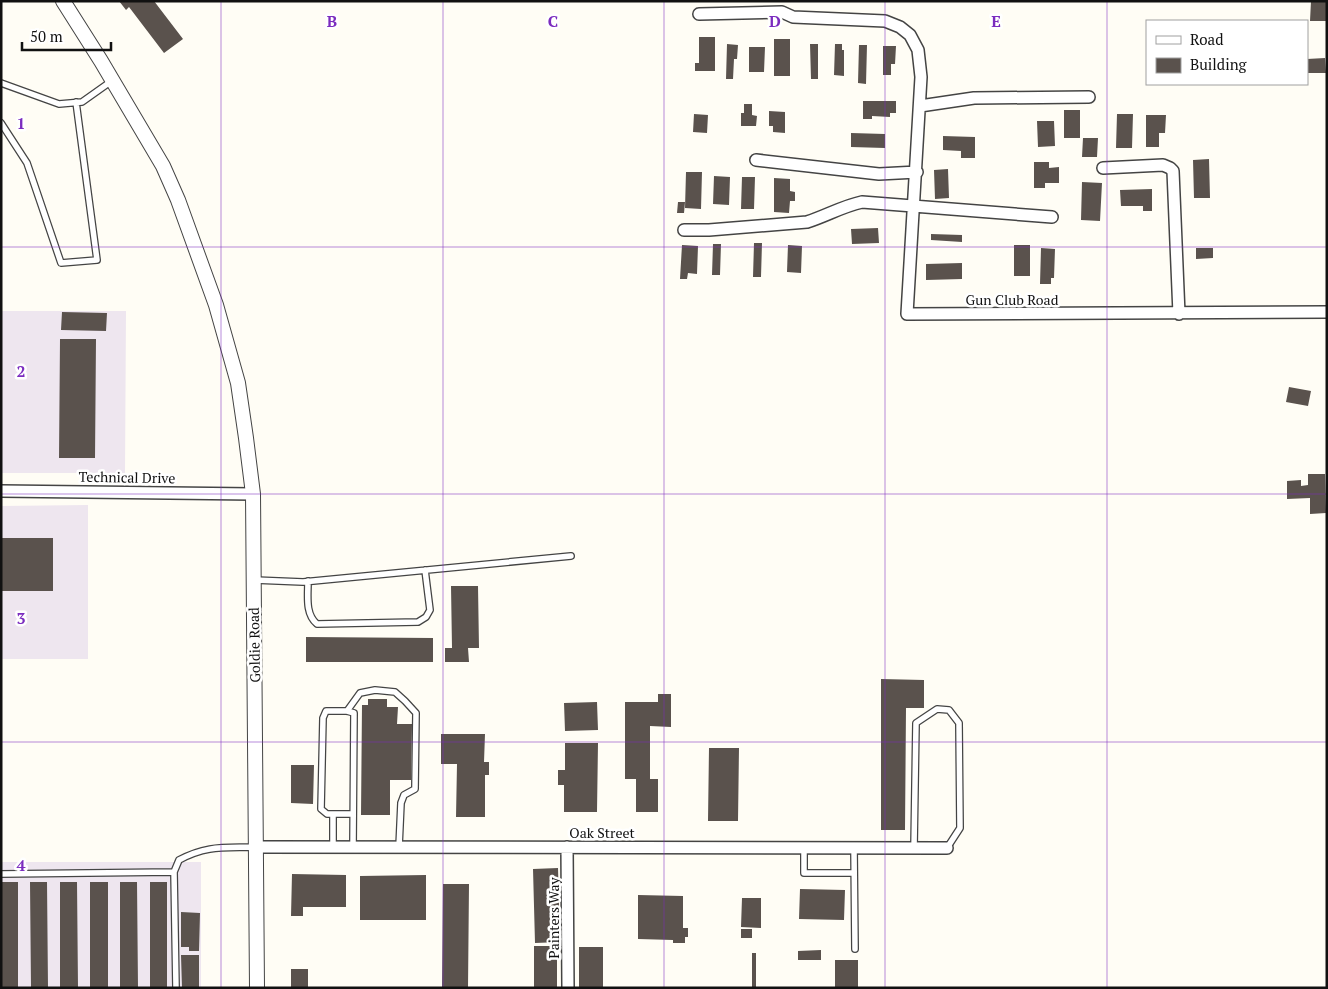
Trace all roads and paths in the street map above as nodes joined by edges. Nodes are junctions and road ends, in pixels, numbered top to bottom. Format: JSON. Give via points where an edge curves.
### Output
{"nodes":[{"id":1,"x":62,"y":1,"type":"edge"},
{"id":2,"x":699,"y":14,"type":"dead end"},
{"id":3,"x":113,"y":80,"type":"junction"},
{"id":4,"x":1,"y":83,"type":"edge"},
{"id":5,"x":1089,"y":97,"type":"dead end"},
{"id":6,"x":76,"y":102,"type":"junction"},
{"id":7,"x":920,"y":106,"type":"junction"},
{"id":8,"x":1,"y":123,"type":"edge"},
{"id":9,"x":756,"y":160,"type":"dead end"},
{"id":10,"x":1103,"y":168,"type":"dead end"},
{"id":11,"x":916,"y":172,"type":"junction"},
{"id":12,"x":915,"y":206,"type":"junction"},
{"id":13,"x":1052,"y":217,"type":"dead end"},
{"id":14,"x":684,"y":230,"type":"dead end"},
{"id":15,"x":1327,"y":312,"type":"edge"},
{"id":16,"x":1179,"y":314,"type":"junction"},
{"id":17,"x":1,"y":491,"type":"edge"},
{"id":18,"x":252,"y":494,"type":"junction"},
{"id":19,"x":571,"y":556,"type":"dead end"},
{"id":20,"x":425,"y":570,"type":"junction"},
{"id":21,"x":254,"y":580,"type":"junction"},
{"id":22,"x":308,"y":581,"type":"junction"},
{"id":23,"x":347,"y":711,"type":"junction"},
{"id":24,"x":333,"y":814,"type":"junction"},
{"id":25,"x":352,"y":814,"type":"junction"},
{"id":26,"x":257,"y":847,"type":"junction"},
{"id":27,"x":333,"y":847,"type":"junction"},
{"id":28,"x":352,"y":847,"type":"junction"},
{"id":29,"x":399,"y":847,"type":"junction"},
{"id":30,"x":567,"y":847,"type":"junction"},
{"id":31,"x":804,"y":848,"type":"junction"},
{"id":32,"x":854,"y":848,"type":"junction"},
{"id":33,"x":914,"y":848,"type":"junction"},
{"id":34,"x":947,"y":848,"type":"joint"},
{"id":35,"x":174,"y":872,"type":"junction"},
{"id":36,"x":854,"y":873,"type":"junction"},
{"id":37,"x":1,"y":874,"type":"edge"},
{"id":38,"x":855,"y":949,"type":"dead end"},
{"id":39,"x":176,"y":988,"type":"edge"},
{"id":40,"x":257,"y":988,"type":"edge"},
{"id":41,"x":568,"y":988,"type":"edge"}],
"edges":[{"from":1,"to":3,"type":"street","name":"Goldie Road"},
{"from":2,"to":7,"type":"street","name":"Gun Club Road","via":[[782,12],[793,17],[885,21],[900,26],[918,50]]},
{"from":3,"to":6,"type":"lane","via":[[82,102]]},
{"from":3,"to":18,"type":"street","name":"Goldie Road","via":[[163,166],[216,305],[238,383]]},
{"from":4,"to":6,"type":"lane","via":[[59,104]]},
{"from":5,"to":7,"type":"street","via":[[974,98]]},
{"from":6,"to":8,"type":"lane","via":[[98,260],[61,263],[27,163]]},
{"from":7,"to":11,"type":"street","name":"Gun Club Road"},
{"from":9,"to":11,"type":"street","via":[[879,174]]},
{"from":10,"to":16,"type":"street","via":[[1163,165],[1173,171]]},
{"from":11,"to":12,"type":"street","name":"Gun Club Road"},
{"from":12,"to":13,"type":"street"},
{"from":12,"to":14,"type":"street","via":[[862,202],[807,222]]},
{"from":12,"to":16,"type":"street","name":"Gun Club Road","via":[[907,314]]},
{"from":15,"to":16,"type":"street","name":"Gun Club Road"},
{"from":17,"to":18,"type":"street","name":"Technical Drive"},
{"from":18,"to":21,"type":"street","name":"Goldie Road"},
{"from":19,"to":20,"type":"lane"},
{"from":20,"to":22,"type":"lane"},
{"from":20,"to":22,"type":"lane","via":[[430,610],[418,622],[317,624],[309,612]]},
{"from":21,"to":22,"type":"lane"},
{"from":21,"to":26,"type":"street","name":"Goldie Road"},
{"from":23,"to":24,"type":"lane","via":[[326,711],[322,718],[321,809]]},
{"from":23,"to":25,"type":"lane","via":[[354,714]]},
{"from":23,"to":29,"type":"lane","via":[[360,693],[375,690],[394,692],[416,714],[415,789],[404,795],[401,803]]},
{"from":24,"to":25,"type":"lane"},
{"from":24,"to":27,"type":"lane"},
{"from":25,"to":28,"type":"lane"},
{"from":26,"to":27,"type":"street","name":"Oak Street"},
{"from":26,"to":35,"type":"lane","via":[[208,848],[194,852],[178,860]]},
{"from":26,"to":40,"type":"street","name":"Goldie Road"},
{"from":27,"to":28,"type":"street","name":"Oak Street"},
{"from":28,"to":29,"type":"street","name":"Oak Street"},
{"from":29,"to":30,"type":"street","name":"Oak Street"},
{"from":30,"to":31,"type":"street","name":"Oak Street"},
{"from":30,"to":41,"type":"street","name":"Painters Way"},
{"from":31,"to":32,"type":"street","name":"Oak Street"},
{"from":31,"to":36,"type":"lane","via":[[804,873]]},
{"from":32,"to":33,"type":"street","name":"Oak Street"},
{"from":32,"to":36,"type":"lane"},
{"from":33,"to":34,"type":"street","name":"Oak Street"},
{"from":33,"to":34,"type":"lane","via":[[916,723],[937,710],[949,710],[959,723],[960,828]]},
{"from":35,"to":37,"type":"lane"},
{"from":35,"to":39,"type":"lane"},
{"from":36,"to":38,"type":"lane"}]}
